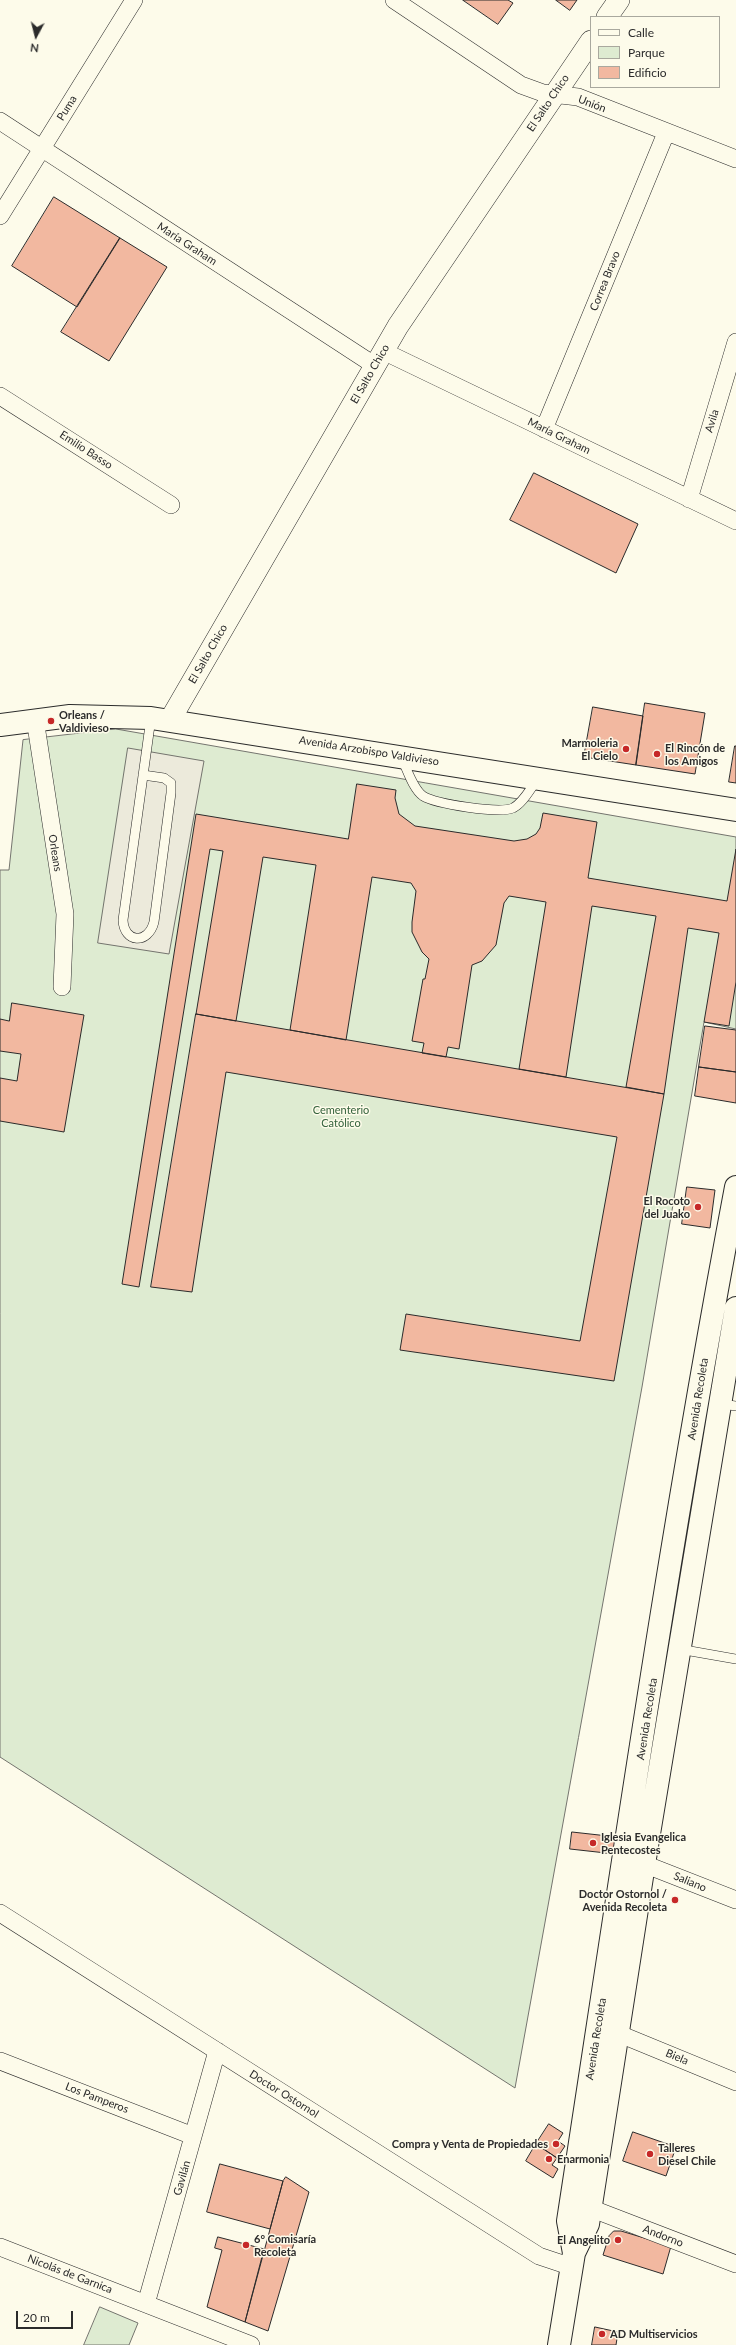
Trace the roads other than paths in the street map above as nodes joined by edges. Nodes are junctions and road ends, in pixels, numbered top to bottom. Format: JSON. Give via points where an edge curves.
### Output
{"nodes":[{"id":1,"x":134,"y":0,"type":"edge"},
{"id":2,"x":394,"y":0,"type":"edge"},
{"id":3,"x":619,"y":0,"type":"edge"},
{"id":4,"x":608,"y":16,"type":"edge"},
{"id":5,"x":590,"y":42,"type":"edge"},
{"id":6,"x":554,"y":94,"type":"junction"},
{"id":7,"x":0,"y":121,"type":"edge"},
{"id":8,"x":666,"y":133,"type":"junction"},
{"id":9,"x":41,"y":149,"type":"junction"},
{"id":10,"x":736,"y":159,"type":"edge"},
{"id":11,"x":0,"y":216,"type":"edge"},
{"id":12,"x":736,"y":342,"type":"edge"},
{"id":13,"x":379,"y":358,"type":"junction"},
{"id":14,"x":0,"y":396,"type":"edge"},
{"id":15,"x":544,"y":429,"type":"junction"},
{"id":16,"x":689,"y":498,"type":"junction"},
{"id":17,"x":171,"y":505,"type":"dead end"},
{"id":18,"x":736,"y":521,"type":"edge"},
{"id":19,"x":35,"y":719,"type":"junction"},
{"id":20,"x":161,"y":719,"type":"junction"},
{"id":21,"x":0,"y":725,"type":"edge"},
{"id":22,"x":400,"y":756,"type":"junction"},
{"id":23,"x":143,"y":775,"type":"junction"},
{"id":24,"x":538,"y":778,"type":"junction"},
{"id":25,"x":736,"y":810,"type":"edge"},
{"id":26,"x":62,"y":987,"type":"dead end"},
{"id":27,"x":736,"y":1187,"type":"edge"},
{"id":28,"x":736,"y":1308,"type":"edge"},
{"id":29,"x":729,"y":1405,"type":"edge"},
{"id":30,"x":679,"y":1649,"type":"junction"},
{"id":31,"x":736,"y":1659,"type":"edge"},
{"id":32,"x":644,"y":1864,"type":"junction"},
{"id":33,"x":736,"y":1900,"type":"edge"},
{"id":34,"x":0,"y":1913,"type":"edge"},
{"id":35,"x":617,"y":2033,"type":"junction"},
{"id":36,"x":217,"y":2051,"type":"junction"},
{"id":37,"x":0,"y":2061,"type":"edge"},
{"id":38,"x":736,"y":2082,"type":"edge"},
{"id":39,"x":193,"y":2136,"type":"junction"},
{"id":40,"x":590,"y":2208,"type":"junction"},
{"id":41,"x":0,"y":2247,"type":"edge"},
{"id":42,"x":573,"y":2260,"type":"junction"},
{"id":43,"x":736,"y":2264,"type":"edge"},
{"id":44,"x":146,"y":2304,"type":"junction"},
{"id":45,"x":251,"y":2345,"type":"edge"},
{"id":46,"x":559,"y":2345,"type":"edge"}],
"edges":[{"from":1,"to":9,"type":"street","name":"Puma"},
{"from":2,"to":6,"type":"street","name":"Unión","via":[[521,85]]},
{"from":3,"to":4,"type":"street"},
{"from":5,"to":6,"type":"street","name":"El Salto Chico"},
{"from":6,"to":8,"type":"street","name":"Unión","via":[[578,97]]},
{"from":6,"to":13,"type":"street","name":"El Salto Chico"},
{"from":7,"to":9,"type":"street","name":"María Graham"},
{"from":8,"to":10,"type":"street","name":"Unión"},
{"from":8,"to":15,"type":"street","name":"Correa Bravo"},
{"from":9,"to":11,"type":"street","name":"Puma"},
{"from":9,"to":13,"type":"street","name":"María Graham"},
{"from":12,"to":16,"type":"street","name":"Avila"},
{"from":13,"to":15,"type":"street","name":"María Graham"},
{"from":13,"to":20,"type":"street","name":"El Salto Chico"},
{"from":14,"to":17,"type":"street","name":"Emilio Basso"},
{"from":15,"to":16,"type":"street","name":"María Graham"},
{"from":16,"to":18,"type":"street","name":"María Graham"},
{"from":19,"to":20,"type":"main road","name":"Avenida Arzobispo Valdivieso","via":[[92,715]]},
{"from":19,"to":21,"type":"main road","name":"Avenida Arzobispo Valdivieso"},
{"from":19,"to":26,"type":"street","name":"Orleans","via":[[65,914]]},
{"from":20,"to":22,"type":"main road","name":"Avenida Arzobispo Valdivieso"},
{"from":20,"to":23,"type":"lane"},
{"from":22,"to":24,"type":"main road","name":"Avenida Arzobispo Valdivieso"},
{"from":22,"to":24,"type":"lane","via":[[422,795],[433,801],[498,810],[513,808]]},
{"from":23,"to":23,"type":"lane","via":[[123,920],[123,928],[128,936],[136,939],[145,937],[152,931],[171,793],[171,783],[164,778]]},
{"from":24,"to":25,"type":"main road","name":"Avenida Arzobispo Valdivieso"},
{"from":27,"to":42,"type":"main road","name":"Avenida Recoleta","via":[[715,1296],[568,2221]]},
{"from":28,"to":29,"type":"main road","name":"Avenida Recoleta"},
{"from":29,"to":30,"type":"main road","name":"Avenida Recoleta"},
{"from":30,"to":31,"type":"lane"},
{"from":30,"to":32,"type":"main road","name":"Avenida Recoleta"},
{"from":32,"to":33,"type":"street","name":"Saliano"},
{"from":32,"to":35,"type":"main road","name":"Avenida Recoleta"},
{"from":34,"to":36,"type":"street","name":"Doctor Ostornol"},
{"from":35,"to":38,"type":"street","name":"Biela"},
{"from":35,"to":40,"type":"main road","name":"Avenida Recoleta"},
{"from":36,"to":39,"type":"street","name":"Gavilán"},
{"from":36,"to":42,"type":"street","name":"Doctor Ostornol","via":[[539,2256]]},
{"from":37,"to":39,"type":"street","name":"Los Pamperos"},
{"from":39,"to":44,"type":"street","name":"Gavilán"},
{"from":40,"to":42,"type":"main road","name":"Avenida Recoleta","via":[[588,2224]]},
{"from":40,"to":43,"type":"street","name":"Andorno"},
{"from":41,"to":44,"type":"street","name":"Nicolás de Garnica"},
{"from":42,"to":46,"type":"main road","name":"Avenida Recoleta"},
{"from":44,"to":45,"type":"street","name":"Nicolás de Garnica"}]}
